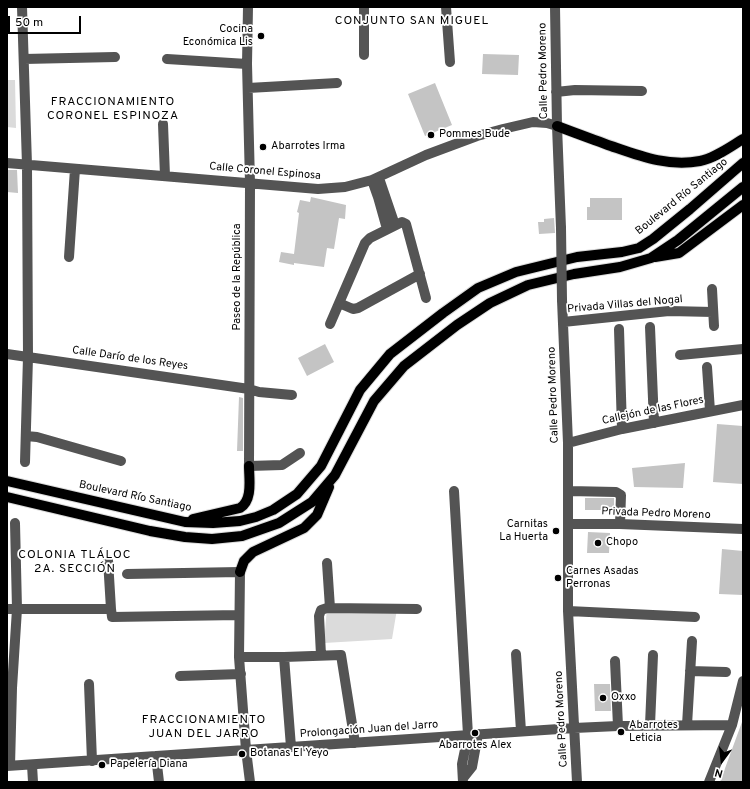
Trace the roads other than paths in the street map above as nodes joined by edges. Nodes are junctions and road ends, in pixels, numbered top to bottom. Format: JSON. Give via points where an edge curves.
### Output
{"nodes":[{"id":1,"x":22,"y":7,"type":"edge"},
{"id":2,"x":248,"y":7,"type":"edge"},
{"id":3,"x":364,"y":7,"type":"edge"},
{"id":4,"x":446,"y":7,"type":"edge"},
{"id":5,"x":555,"y":7,"type":"edge"},
{"id":6,"x":364,"y":55,"type":"dead end"},
{"id":7,"x":115,"y":57,"type":"dead end"},
{"id":8,"x":24,"y":59,"type":"junction"},
{"id":9,"x":167,"y":59,"type":"dead end"},
{"id":10,"x":450,"y":62,"type":"dead end"},
{"id":11,"x":247,"y":64,"type":"junction"},
{"id":12,"x":337,"y":83,"type":"dead end"},
{"id":13,"x":248,"y":88,"type":"junction"},
{"id":14,"x":642,"y":91,"type":"dead end"},
{"id":15,"x":556,"y":92,"type":"junction"},
{"id":16,"x":163,"y":124,"type":"dead end"},
{"id":17,"x":557,"y":126,"type":"junction"},
{"id":18,"x":743,"y":139,"type":"edge"},
{"id":19,"x":7,"y":163,"type":"edge"},
{"id":20,"x":743,"y":163,"type":"edge"},
{"id":21,"x":27,"y":165,"type":"junction"},
{"id":22,"x":75,"y":169,"type":"junction"},
{"id":23,"x":165,"y":176,"type":"junction"},
{"id":24,"x":376,"y":179,"type":"junction"},
{"id":25,"x":250,"y":183,"type":"junction"},
{"id":26,"x":743,"y":188,"type":"edge"},
{"id":27,"x":743,"y":205,"type":"edge"},
{"id":28,"x":391,"y":227,"type":"junction"},
{"id":29,"x":69,"y":256,"type":"dead end"},
{"id":30,"x":651,"y":258,"type":"junction"},
{"id":31,"x":420,"y":274,"type":"junction"},
{"id":32,"x":712,"y":289,"type":"dead end"},
{"id":33,"x":426,"y":298,"type":"dead end"},
{"id":34,"x":339,"y":303,"type":"junction"},
{"id":35,"x":713,"y":312,"type":"junction"},
{"id":36,"x":563,"y":322,"type":"junction"},
{"id":37,"x":330,"y":324,"type":"dead end"},
{"id":38,"x":714,"y":326,"type":"dead end"},
{"id":39,"x":650,"y":327,"type":"dead end"},
{"id":40,"x":619,"y":329,"type":"dead end"},
{"id":41,"x":743,"y":349,"type":"edge"},
{"id":42,"x":7,"y":354,"type":"edge"},
{"id":43,"x":680,"y":355,"type":"dead end"},
{"id":44,"x":28,"y":357,"type":"junction"},
{"id":45,"x":707,"y":367,"type":"dead end"},
{"id":46,"x":249,"y":389,"type":"junction"},
{"id":47,"x":292,"y":395,"type":"dead end"},
{"id":48,"x":743,"y":404,"type":"edge"},
{"id":49,"x":710,"y":411,"type":"junction"},
{"id":50,"x":654,"y":422,"type":"junction"},
{"id":51,"x":622,"y":429,"type":"junction"},
{"id":52,"x":26,"y":436,"type":"junction"},
{"id":53,"x":568,"y":443,"type":"junction"},
{"id":54,"x":300,"y":452,"type":"dead end"},
{"id":55,"x":121,"y":461,"type":"dead end"},
{"id":56,"x":25,"y":462,"type":"dead end"},
{"id":57,"x":249,"y":466,"type":"junction"},
{"id":58,"x":335,"y":475,"type":"junction"},
{"id":59,"x":7,"y":481,"type":"edge"},
{"id":60,"x":569,"y":491,"type":"junction"},
{"id":61,"x":454,"y":492,"type":"dead end"},
{"id":62,"x":7,"y":497,"type":"edge"},
{"id":63,"x":185,"y":522,"type":"junction"},
{"id":64,"x":15,"y":523,"type":"dead end"},
{"id":65,"x":568,"y":524,"type":"junction"},
{"id":66,"x":620,"y":524,"type":"junction"},
{"id":67,"x":743,"y":529,"type":"edge"},
{"id":68,"x":108,"y":560,"type":"dead end"},
{"id":69,"x":326,"y":562,"type":"dead end"},
{"id":70,"x":240,"y":572,"type":"junction"},
{"id":71,"x":127,"y":574,"type":"dead end"},
{"id":72,"x":330,"y":608,"type":"junction"},
{"id":73,"x":12,"y":609,"type":"edge"},
{"id":74,"x":111,"y":609,"type":"junction"},
{"id":75,"x":417,"y":609,"type":"dead end"},
{"id":76,"x":568,"y":611,"type":"junction"},
{"id":77,"x":239,"y":615,"type":"junction"},
{"id":78,"x":695,"y":617,"type":"dead end"},
{"id":79,"x":692,"y":641,"type":"dead end"},
{"id":80,"x":516,"y":654,"type":"dead end"},
{"id":81,"x":321,"y":655,"type":"junction"},
{"id":82,"x":654,"y":655,"type":"dead end"},
{"id":83,"x":239,"y":657,"type":"junction"},
{"id":84,"x":284,"y":657,"type":"junction"},
{"id":85,"x":615,"y":661,"type":"dead end"},
{"id":86,"x":690,"y":671,"type":"junction"},
{"id":87,"x":726,"y":672,"type":"dead end"},
{"id":88,"x":241,"y":674,"type":"junction"},
{"id":89,"x":180,"y":676,"type":"dead end"},
{"id":90,"x":743,"y":680,"type":"edge"},
{"id":91,"x":89,"y":684,"type":"dead end"},
{"id":92,"x":9,"y":688,"type":"edge"},
{"id":93,"x":740,"y":710,"type":"edge"},
{"id":94,"x":650,"y":725,"type":"junction"},
{"id":95,"x":688,"y":725,"type":"junction"},
{"id":96,"x":732,"y":725,"type":"junction"},
{"id":97,"x":618,"y":726,"type":"junction"},
{"id":98,"x":574,"y":728,"type":"junction"},
{"id":99,"x":521,"y":731,"type":"junction"},
{"id":100,"x":478,"y":734,"type":"junction"},
{"id":101,"x":468,"y":735,"type":"junction"},
{"id":102,"x":355,"y":743,"type":"junction"},
{"id":103,"x":291,"y":747,"type":"junction"},
{"id":104,"x":246,"y":750,"type":"junction"},
{"id":105,"x":156,"y":756,"type":"junction"},
{"id":106,"x":92,"y":760,"type":"junction"},
{"id":107,"x":32,"y":765,"type":"junction"},
{"id":108,"x":8,"y":766,"type":"edge"},
{"id":109,"x":463,"y":780,"type":"edge"},
{"id":110,"x":33,"y":782,"type":"edge"},
{"id":111,"x":159,"y":782,"type":"edge"},
{"id":112,"x":250,"y":782,"type":"edge"},
{"id":113,"x":577,"y":782,"type":"edge"},
{"id":114,"x":708,"y":782,"type":"edge"}],
"edges":[{"from":1,"to":8,"type":"street"},
{"from":2,"to":11,"type":"street","name":"Paseo de la República"},
{"from":3,"to":6,"type":"street"},
{"from":4,"to":10,"type":"street"},
{"from":5,"to":15,"type":"street","name":"Calle Pedro Moreno"},
{"from":7,"to":8,"type":"street"},
{"from":8,"to":21,"type":"street"},
{"from":9,"to":11,"type":"street"},
{"from":11,"to":13,"type":"street","name":"Paseo de la República"},
{"from":12,"to":13,"type":"street"},
{"from":13,"to":25,"type":"street","name":"Paseo de la República"},
{"from":14,"to":15,"type":"street"},
{"from":15,"to":17,"type":"street","name":"Calle Pedro Moreno"},
{"from":16,"to":23,"type":"street"},
{"from":17,"to":18,"type":"main road","via":[[639,156],[665,162],[701,161],[721,153]]},
{"from":17,"to":24,"type":"street","name":"Calle Coronel Espinosa","via":[[533,122],[477,136],[426,155]]},
{"from":17,"to":36,"type":"street","name":"Calle Pedro Moreno","bridge":true},
{"from":19,"to":21,"type":"street","name":"Calle Coronel Espinosa"},
{"from":20,"to":63,"type":"main road","name":"Boulevard Río Santiago","via":[[690,209],[639,248],[577,257],[516,272],[478,288],[390,354],[360,390],[321,466],[297,494],[273,510],[256,517],[213,523]]},
{"from":21,"to":22,"type":"street","name":"Calle Coronel Espinosa"},
{"from":21,"to":44,"type":"street"},
{"from":22,"to":23,"type":"street","name":"Calle Coronel Espinosa"},
{"from":22,"to":29,"type":"street"},
{"from":23,"to":25,"type":"street","name":"Calle Coronel Espinosa"},
{"from":24,"to":25,"type":"street","name":"Calle Coronel Espinosa","via":[[345,187],[318,189]]},
{"from":24,"to":28,"type":"street"},
{"from":25,"to":46,"type":"street","name":"Paseo de la República"},
{"from":26,"to":30,"type":"main road","via":[[678,240]]},
{"from":27,"to":30,"type":"main road","via":[[679,253]]},
{"from":28,"to":31,"type":"street","via":[[402,222],[406,224]]},
{"from":28,"to":34,"type":"street","via":[[370,238],[366,243]]},
{"from":30,"to":58,"type":"main road","via":[[620,267],[528,285],[490,303],[457,325],[404,366],[374,401]]},
{"from":31,"to":33,"type":"street"},
{"from":31,"to":34,"type":"street","via":[[358,308],[353,309]]},
{"from":32,"to":35,"type":"street"},
{"from":34,"to":37,"type":"street"},
{"from":35,"to":36,"type":"street","name":"Privada Villas del Nogal","via":[[669,311]]},
{"from":35,"to":38,"type":"street"},
{"from":36,"to":53,"type":"street","name":"Calle Pedro Moreno"},
{"from":39,"to":50,"type":"street"},
{"from":40,"to":51,"type":"street"},
{"from":41,"to":43,"type":"street"},
{"from":42,"to":44,"type":"street","name":"Calle Darío de los Reyes"},
{"from":44,"to":46,"type":"street","name":"Calle Darío de los Reyes"},
{"from":44,"to":52,"type":"street"},
{"from":45,"to":49,"type":"street"},
{"from":46,"to":47,"type":"street","name":"Calle Darío de los Reyes"},
{"from":46,"to":57,"type":"street","name":"Paseo de la República"},
{"from":48,"to":49,"type":"street","name":"Callejón de las Flores"},
{"from":49,"to":50,"type":"street","name":"Callejón de las Flores"},
{"from":50,"to":51,"type":"street","name":"Callejón de las Flores"},
{"from":51,"to":53,"type":"street","name":"Callejón de las Flores"},
{"from":52,"to":55,"type":"street"},
{"from":52,"to":56,"type":"street"},
{"from":53,"to":60,"type":"street","name":"Calle Pedro Moreno"},
{"from":54,"to":57,"type":"street","via":[[282,465]]},
{"from":57,"to":63,"type":"main road","via":[[249,492],[245,505]]},
{"from":58,"to":62,"type":"main road","via":[[312,502],[279,523],[242,536],[212,539],[150,531]]},
{"from":58,"to":70,"type":"main road","via":[[317,514],[304,528],[253,552],[244,561]]},
{"from":59,"to":63,"type":"main road","name":"Boulevard Río Santiago"},
{"from":60,"to":65,"type":"street","name":"Calle Pedro Moreno"},
{"from":60,"to":66,"type":"street","via":[[616,492],[621,495]]},
{"from":61,"to":101,"type":"street"},
{"from":64,"to":73,"type":"street"},
{"from":65,"to":66,"type":"street","name":"Privada Pedro Moreno"},
{"from":65,"to":76,"type":"street","name":"Calle Pedro Moreno"},
{"from":66,"to":67,"type":"street","name":"Privada Pedro Moreno"},
{"from":68,"to":74,"type":"street"},
{"from":69,"to":72,"type":"street"},
{"from":70,"to":71,"type":"street"},
{"from":70,"to":77,"type":"street"},
{"from":72,"to":75,"type":"street"},
{"from":72,"to":81,"type":"street","via":[[321,610],[319,616]]},
{"from":73,"to":74,"type":"street"},
{"from":73,"to":92,"type":"street"},
{"from":74,"to":77,"type":"street","via":[[112,617]]},
{"from":76,"to":78,"type":"street"},
{"from":76,"to":98,"type":"street","name":"Calle Pedro Moreno"},
{"from":77,"to":83,"type":"street"},
{"from":79,"to":86,"type":"street"},
{"from":80,"to":99,"type":"street"},
{"from":81,"to":84,"type":"street"},
{"from":81,"to":102,"type":"street","via":[[341,655]]},
{"from":82,"to":94,"type":"street"},
{"from":83,"to":84,"type":"street"},
{"from":83,"to":88,"type":"street"},
{"from":84,"to":103,"type":"street"},
{"from":85,"to":97,"type":"street"},
{"from":86,"to":87,"type":"street"},
{"from":86,"to":95,"type":"street"},
{"from":88,"to":89,"type":"street"},
{"from":88,"to":104,"type":"street"},
{"from":90,"to":93,"type":"street"},
{"from":91,"to":106,"type":"street"},
{"from":92,"to":108,"type":"street"},
{"from":93,"to":96,"type":"street"},
{"from":94,"to":95,"type":"street","name":"Prolongación Juan del Jarro"},
{"from":94,"to":97,"type":"street","name":"Prolongación Juan del Jarro"},
{"from":95,"to":96,"type":"street","name":"Prolongación Juan del Jarro"},
{"from":96,"to":114,"type":"street"},
{"from":97,"to":98,"type":"street","name":"Prolongación Juan del Jarro"},
{"from":98,"to":99,"type":"street","name":"Prolongación Juan del Jarro"},
{"from":98,"to":113,"type":"street","name":"Calle Pedro Moreno"},
{"from":99,"to":100,"type":"street","name":"Prolongación Juan del Jarro"},
{"from":100,"to":101,"type":"street","name":"Prolongación Juan del Jarro"},
{"from":100,"to":109,"type":"street","via":[[472,767]]},
{"from":101,"to":102,"type":"street","name":"Prolongación Juan del Jarro"},
{"from":101,"to":109,"type":"street","via":[[462,764]]},
{"from":102,"to":103,"type":"street","name":"Prolongación Juan del Jarro"},
{"from":103,"to":104,"type":"street","name":"Prolongación Juan del Jarro"},
{"from":104,"to":105,"type":"street","name":"Prolongación Juan del Jarro"},
{"from":104,"to":112,"type":"street"},
{"from":105,"to":106,"type":"street","name":"Prolongación Juan del Jarro"},
{"from":105,"to":111,"type":"street"},
{"from":106,"to":107,"type":"street","name":"Prolongación Juan del Jarro"},
{"from":107,"to":108,"type":"street","name":"Prolongación Juan del Jarro"},
{"from":107,"to":110,"type":"street"}]}
